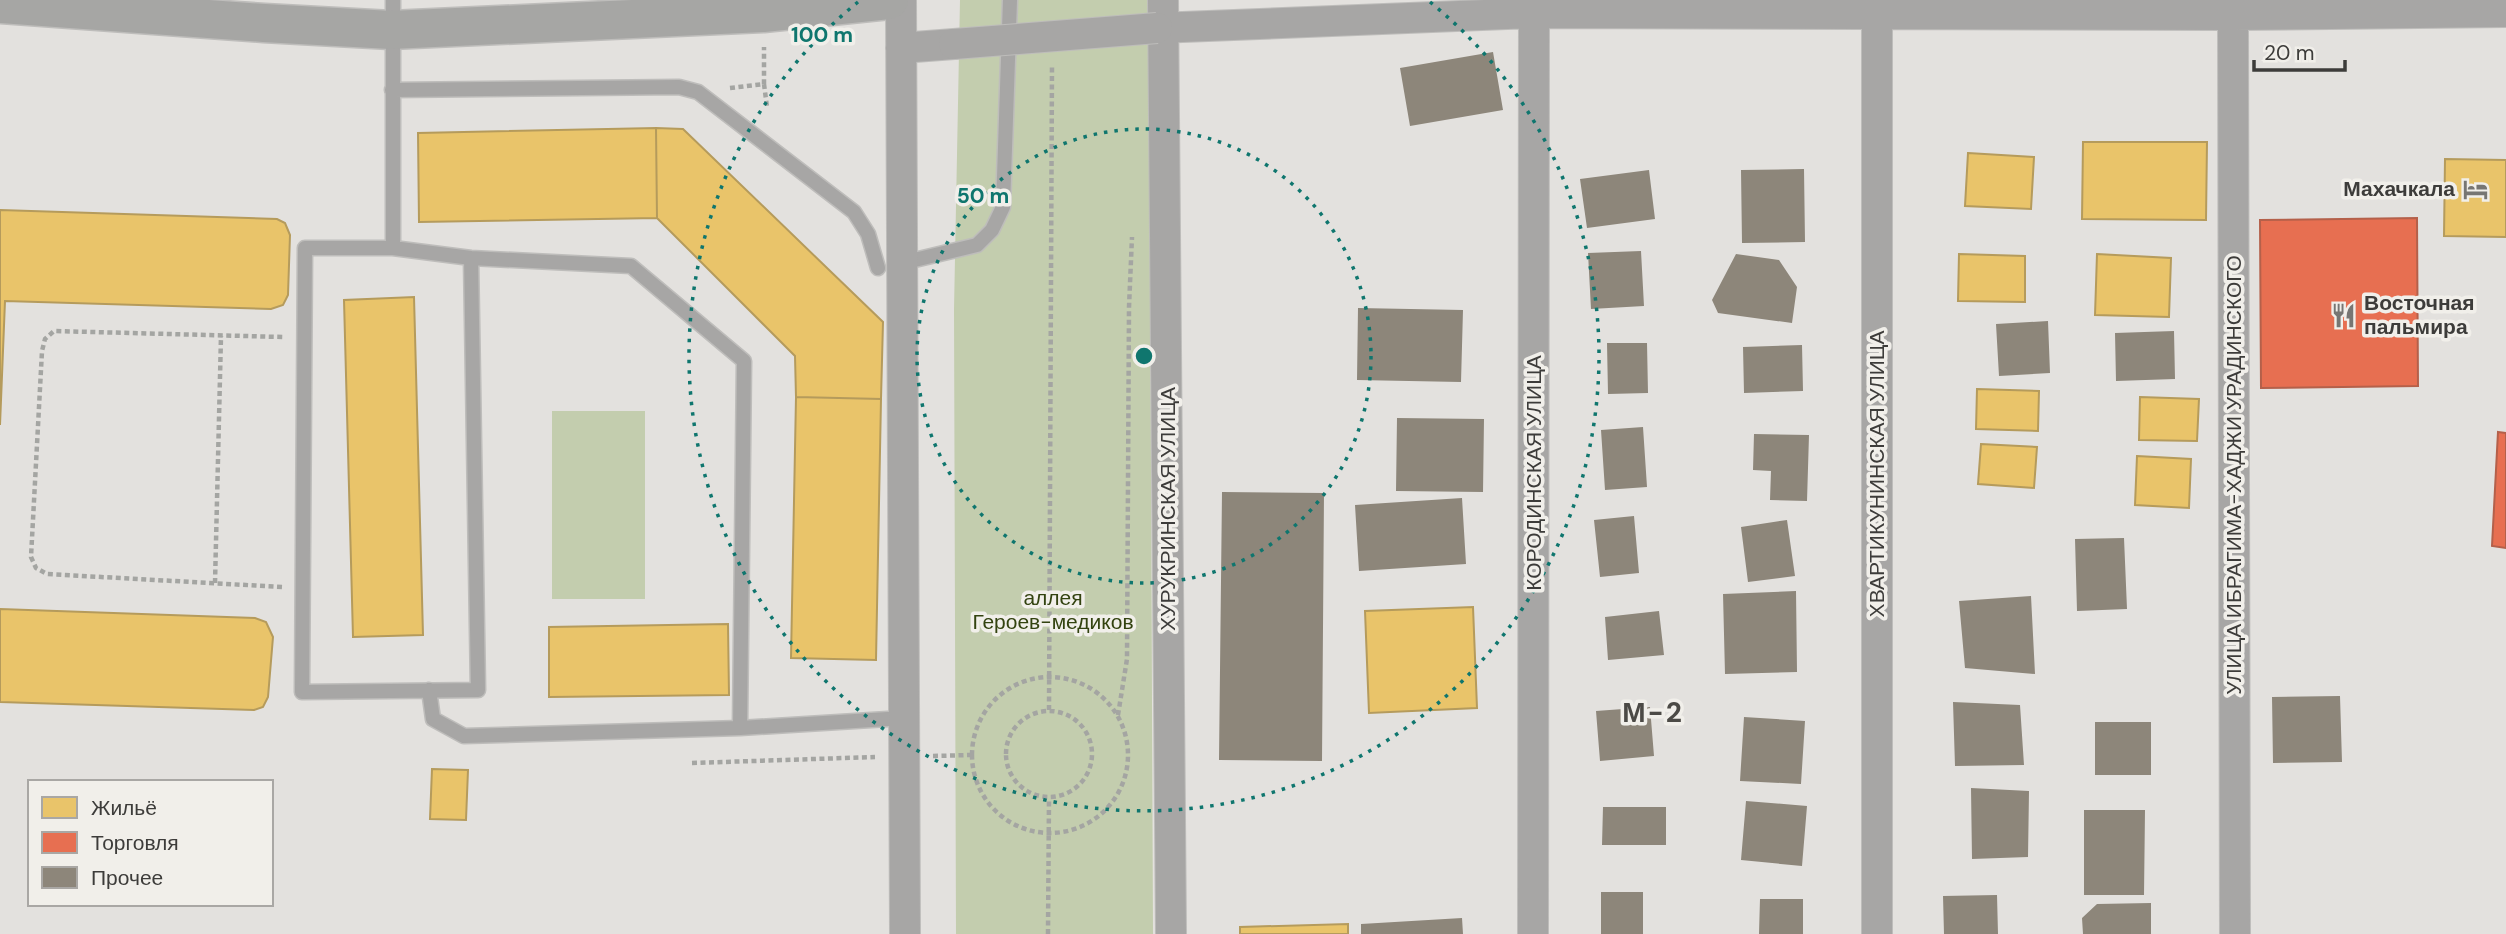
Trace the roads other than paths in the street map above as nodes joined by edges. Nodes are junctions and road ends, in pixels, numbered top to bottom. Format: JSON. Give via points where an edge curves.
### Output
{"nodes":[{"id":1,"x":889,"y":0,"type":"edge"},
{"id":2,"x":901,"y":0,"type":"edge"},
{"id":3,"x":1010,"y":0,"type":"edge"},
{"id":4,"x":0,"y":4,"type":"edge"},
{"id":5,"x":1534,"y":6,"type":"edge"},
{"id":6,"x":265,"y":12,"type":"edge"},
{"id":7,"x":2506,"y":12,"type":"edge"},
{"id":8,"x":1877,"y":14,"type":"junction"},
{"id":9,"x":392,"y":15,"type":"edge"},
{"id":10,"x":2233,"y":15,"type":"junction"},
{"id":11,"x":1161,"y":19,"type":"edge"},
{"id":12,"x":901,"y":48,"type":"junction"},
{"id":13,"x":392,"y":90,"type":"junction"},
{"id":14,"x":393,"y":248,"type":"junction"},
{"id":15,"x":471,"y":258,"type":"junction"},
{"id":16,"x":890,"y":265,"type":"junction"},
{"id":17,"x":429,"y":690,"type":"junction"},
{"id":18,"x":904,"y":718,"type":"junction"},
{"id":19,"x":740,"y":728,"type":"junction"},
{"id":20,"x":905,"y":934,"type":"edge"},
{"id":21,"x":1171,"y":934,"type":"edge"},
{"id":22,"x":1533,"y":934,"type":"edge"},
{"id":23,"x":1877,"y":934,"type":"edge"},
{"id":24,"x":2235,"y":934,"type":"edge"}],
"edges":[{"from":1,"to":9,"type":"main road","via":[[763,13]]},
{"from":2,"to":12,"type":"street"},
{"from":3,"to":16,"type":"lane","via":[[1003,207],[992,230],[977,245]]},
{"from":4,"to":6,"type":"main road"},
{"from":5,"to":8,"type":"street"},
{"from":5,"to":11,"type":"street"},
{"from":5,"to":22,"type":"street","name":"КОРОДИНСКАЯ УЛИЦА"},
{"from":6,"to":9,"type":"main road"},
{"from":7,"to":10,"type":"street"},
{"from":8,"to":10,"type":"street"},
{"from":8,"to":23,"type":"street","name":"ХВАРТИКУНИНСКАЯ УЛИЦА"},
{"from":9,"to":13,"type":"lane"},
{"from":10,"to":24,"type":"street","name":"УЛИЦА ИБРАГИМА-ХАДЖИ УРАДИНСКОГО"},
{"from":11,"to":12,"type":"street","bridge":true},
{"from":11,"to":21,"type":"street","name":"ХУРУКРИНСКАЯ УЛИЦА"},
{"from":12,"to":16,"type":"street"},
{"from":13,"to":14,"type":"lane"},
{"from":13,"to":16,"type":"lane","via":[[679,87],[698,92],[854,212]]},
{"from":14,"to":15,"type":"lane"},
{"from":14,"to":17,"type":"lane","via":[[305,248],[302,692]]},
{"from":15,"to":17,"type":"lane","via":[[478,690]]},
{"from":15,"to":19,"type":"lane","via":[[631,266],[744,361]]},
{"from":16,"to":18,"type":"street"},
{"from":17,"to":19,"type":"lane","via":[[433,719],[464,736]]},
{"from":18,"to":19,"type":"lane"},
{"from":18,"to":20,"type":"street"}]}
